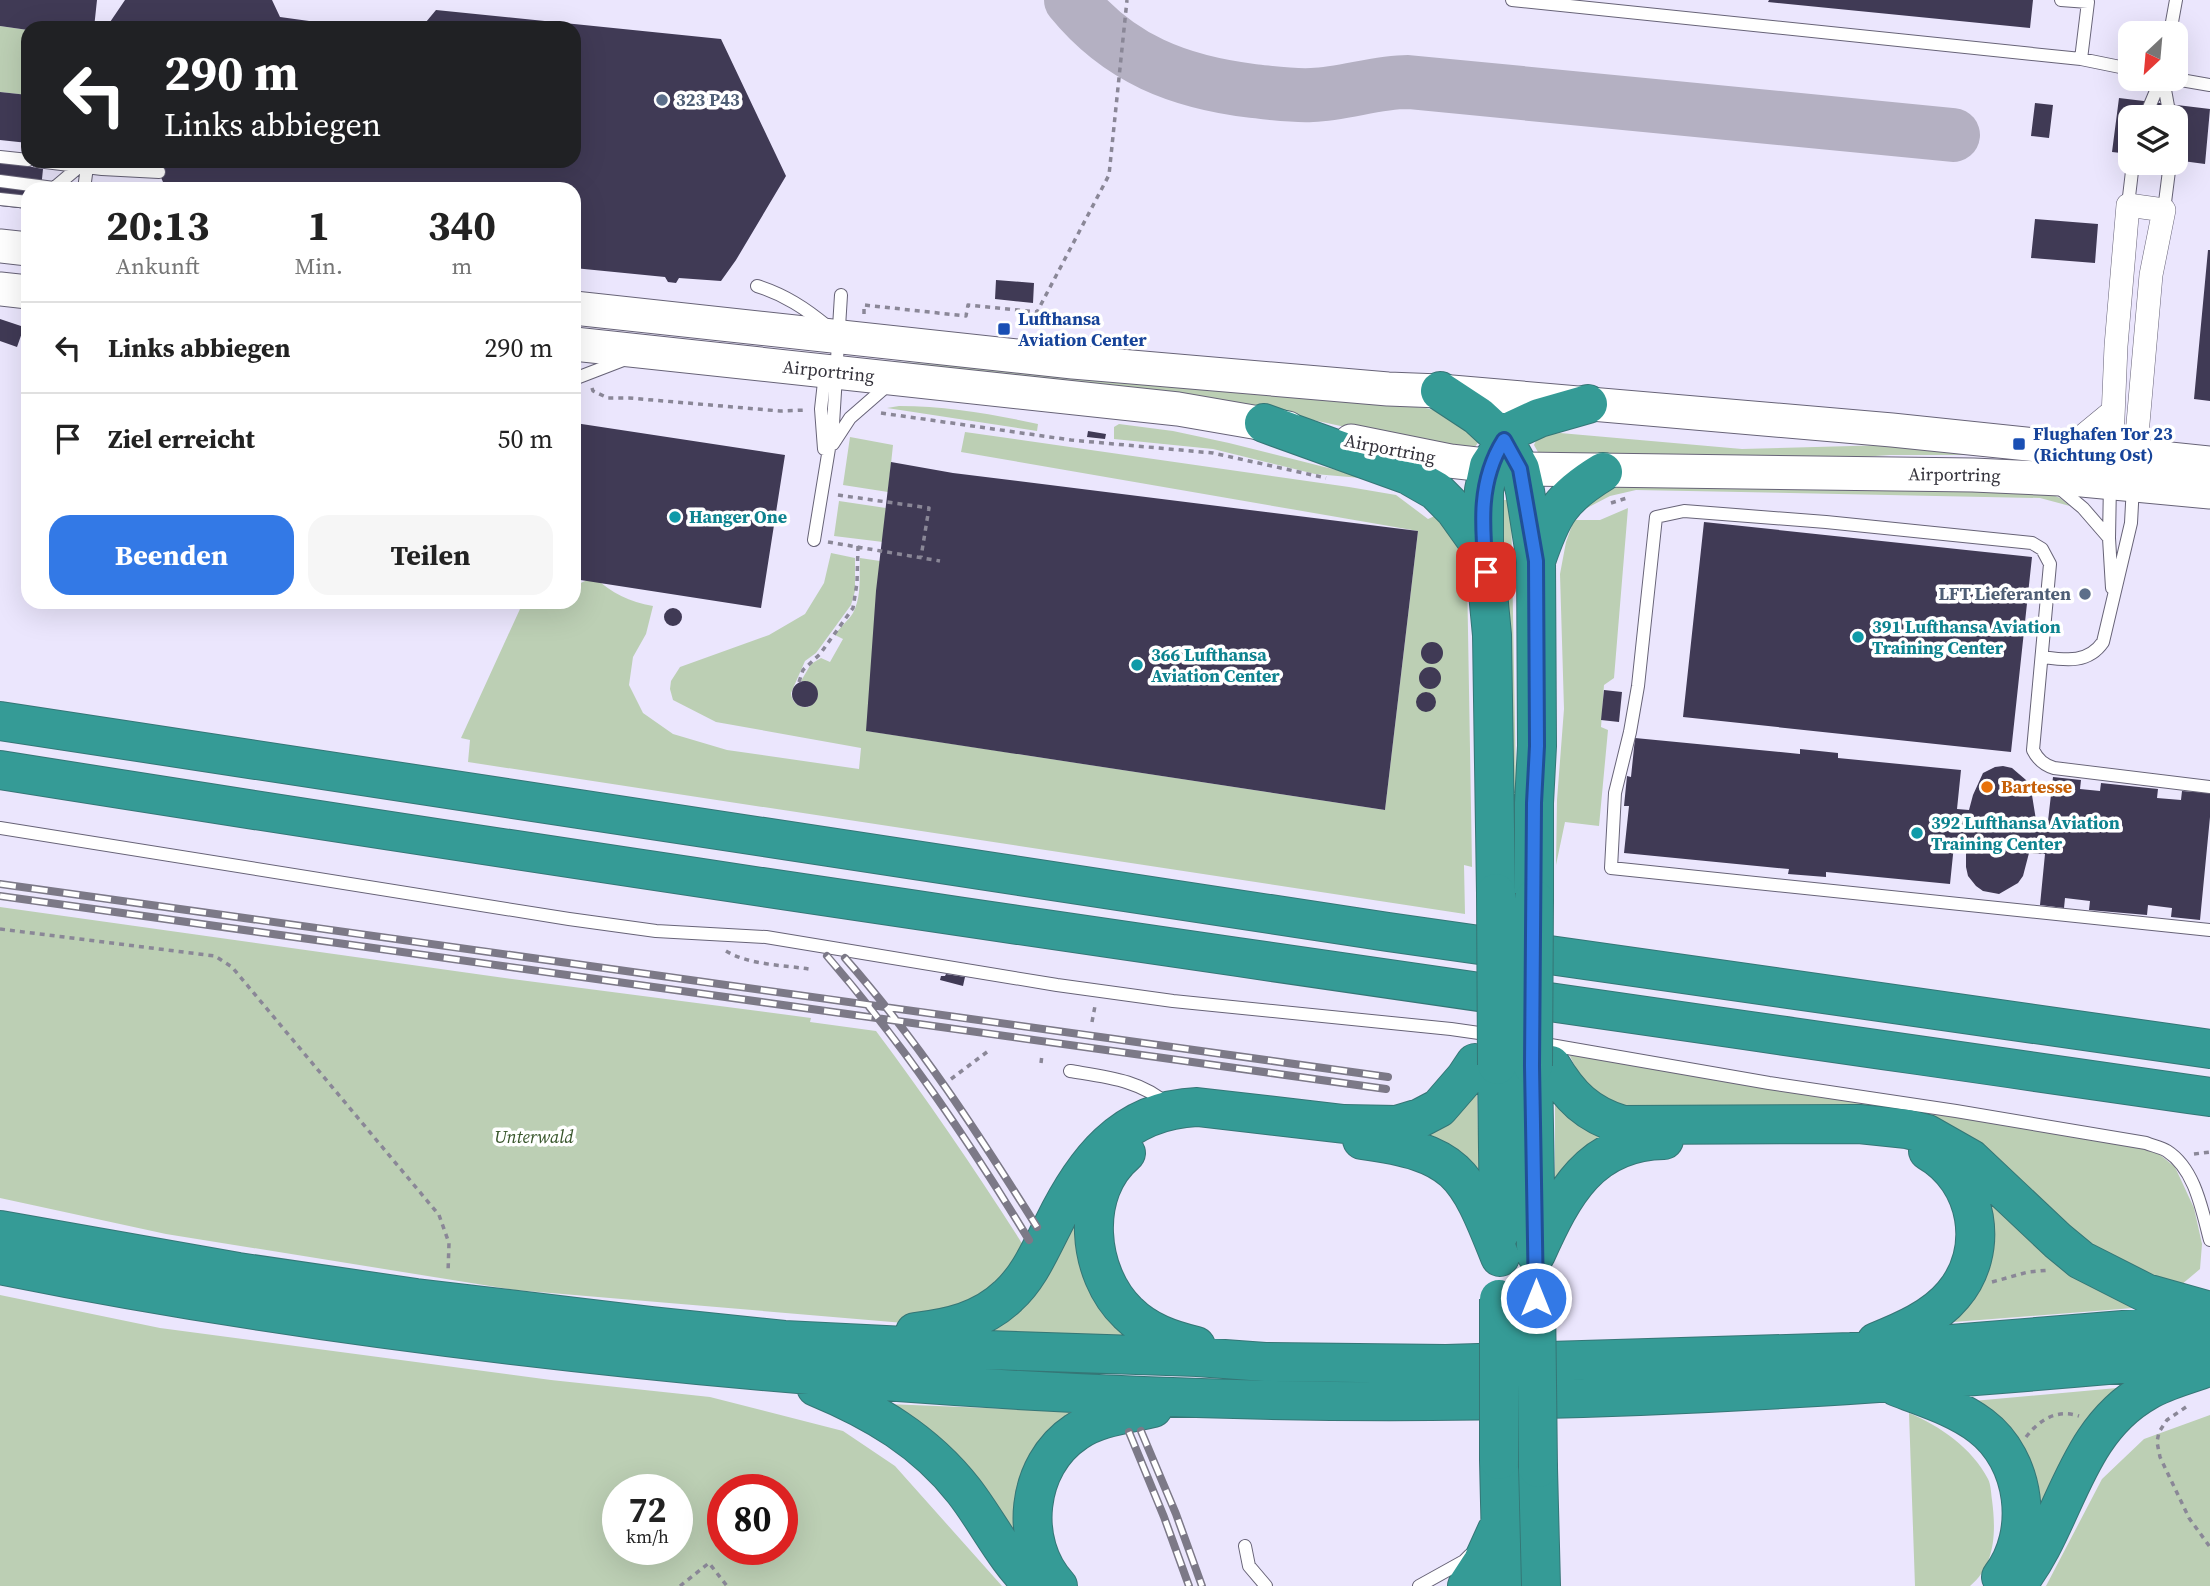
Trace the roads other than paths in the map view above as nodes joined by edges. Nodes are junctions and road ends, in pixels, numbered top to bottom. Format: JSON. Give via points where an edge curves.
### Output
{"nodes":[{"id":1,"x":1512,"y":0,"type":"edge"},
{"id":2,"x":2061,"y":0,"type":"edge"},
{"id":3,"x":2176,"y":0,"type":"edge"},
{"id":4,"x":2089,"y":1,"type":"edge"},
{"id":5,"x":2172,"y":21,"type":"edge"},
{"id":6,"x":2081,"y":59,"type":"junction"},
{"id":7,"x":2118,"y":67,"type":"edge"},
{"id":8,"x":2188,"y":82,"type":"edge"},
{"id":9,"x":2210,"y":86,"type":"edge"},
{"id":10,"x":0,"y":157,"type":"edge"},
{"id":11,"x":21,"y":159,"type":"edge"},
{"id":12,"x":80,"y":168,"type":"edge"},
{"id":13,"x":108,"y":168,"type":"edge"},
{"id":14,"x":159,"y":172,"type":"dead end"},
{"id":15,"x":2132,"y":175,"type":"edge"},
{"id":16,"x":2168,"y":175,"type":"edge"},
{"id":17,"x":0,"y":181,"type":"edge"},
{"id":18,"x":61,"y":182,"type":"edge"},
{"id":19,"x":21,"y":184,"type":"edge"},
{"id":20,"x":0,"y":199,"type":"edge"},
{"id":21,"x":21,"y":201,"type":"edge"},
{"id":22,"x":2128,"y":205,"type":"junction"},
{"id":23,"x":2164,"y":211,"type":"junction"},
{"id":24,"x":757,"y":286,"type":"dead end"},
{"id":25,"x":0,"y":289,"type":"edge"},
{"id":26,"x":21,"y":291,"type":"edge"},
{"id":27,"x":841,"y":295,"type":"dead end"},
{"id":28,"x":581,"y":310,"type":"edge"},
{"id":29,"x":850,"y":338,"type":"junction"},
{"id":30,"x":581,"y":345,"type":"edge"},
{"id":31,"x":647,"y":351,"type":"junction"},
{"id":32,"x":831,"y":372,"type":"junction"},
{"id":33,"x":581,"y":376,"type":"edge"},
{"id":34,"x":894,"y":380,"type":"junction"},
{"id":35,"x":1440,"y":391,"type":"junction"},
{"id":36,"x":1588,"y":404,"type":"junction"},
{"id":37,"x":2113,"y":411,"type":"junction"},
{"id":38,"x":1264,"y":423,"type":"junction"},
{"id":39,"x":2067,"y":449,"type":"junction"},
{"id":40,"x":828,"y":454,"type":"junction"},
{"id":41,"x":1505,"y":458,"type":"junction"},
{"id":42,"x":2210,"y":463,"type":"edge"},
{"id":43,"x":826,"y":468,"type":"junction"},
{"id":44,"x":2122,"y":469,"type":"junction"},
{"id":45,"x":1602,"y":472,"type":"junction"},
{"id":46,"x":2046,"y":478,"type":"junction"},
{"id":47,"x":2210,"y":492,"type":"edge"},
{"id":48,"x":2109,"y":538,"type":"junction"},
{"id":49,"x":814,"y":540,"type":"road end"},
{"id":50,"x":1484,"y":551,"type":"junction"},
{"id":51,"x":1536,"y":561,"type":"junction"},
{"id":52,"x":2112,"y":598,"type":"junction"},
{"id":53,"x":2042,"y":657,"type":"junction"},
{"id":54,"x":0,"y":721,"type":"edge"},
{"id":55,"x":0,"y":770,"type":"edge"},
{"id":56,"x":2210,"y":787,"type":"edge"},
{"id":57,"x":0,"y":828,"type":"edge"},
{"id":58,"x":2210,"y":929,"type":"edge"},
{"id":59,"x":1514,"y":1049,"type":"junction"},
{"id":60,"x":2210,"y":1049,"type":"edge"},
{"id":61,"x":1070,"y":1071,"type":"dead end"},
{"id":62,"x":2210,"y":1097,"type":"edge"},
{"id":63,"x":1174,"y":1110,"type":"junction"},
{"id":64,"x":0,"y":1230,"type":"edge"},
{"id":65,"x":2210,"y":1240,"type":"edge"},
{"id":66,"x":1518,"y":1255,"type":"junction"},
{"id":67,"x":0,"y":1265,"type":"edge"},
{"id":68,"x":1518,"y":1299,"type":"junction"},
{"id":69,"x":2209,"y":1311,"type":"edge"},
{"id":70,"x":1850,"y":1352,"type":"junction"},
{"id":71,"x":2210,"y":1356,"type":"edge"},
{"id":72,"x":784,"y":1357,"type":"junction"},
{"id":73,"x":1265,"y":1362,"type":"junction"},
{"id":74,"x":2210,"y":1366,"type":"edge"},
{"id":75,"x":1888,"y":1383,"type":"junction"},
{"id":76,"x":1194,"y":1397,"type":"junction"},
{"id":77,"x":1499,"y":1525,"type":"junction"},
{"id":78,"x":1540,"y":1533,"type":"junction"},
{"id":79,"x":1245,"y":1546,"type":"dead end"},
{"id":80,"x":1034,"y":1586,"type":"edge"},
{"id":81,"x":1058,"y":1586,"type":"edge"},
{"id":82,"x":1266,"y":1586,"type":"edge"},
{"id":83,"x":1419,"y":1586,"type":"edge"},
{"id":84,"x":1467,"y":1586,"type":"edge"},
{"id":85,"x":1502,"y":1586,"type":"edge"},
{"id":86,"x":1541,"y":1586,"type":"edge"},
{"id":87,"x":1558,"y":1586,"type":"edge"},
{"id":88,"x":1993,"y":1586,"type":"edge"},
{"id":89,"x":2016,"y":1586,"type":"edge"}],
"edges":[{"from":1,"to":6,"type":"lane"},
{"from":2,"to":4,"type":"lane"},
{"from":3,"to":5,"type":"lane"},
{"from":4,"to":6,"type":"lane"},
{"from":6,"to":7,"type":"lane"},
{"from":8,"to":9,"type":"lane"},
{"from":10,"to":11,"type":"lane"},
{"from":12,"to":18,"type":"lane"},
{"from":13,"to":14,"type":"lane"},
{"from":15,"to":22,"type":"lane"},
{"from":16,"to":23,"type":"lane"},
{"from":17,"to":19,"type":"lane"},
{"from":20,"to":21,"type":"lane"},
{"from":22,"to":23,"type":"street"},
{"from":22,"to":37,"type":"street"},
{"from":23,"to":44,"type":"street"},
{"from":24,"to":29,"type":"lane","via":[[801,305]]},
{"from":25,"to":26,"type":"street"},
{"from":27,"to":29,"type":"lane"},
{"from":28,"to":29,"type":"street","name":"Airportring"},
{"from":29,"to":32,"type":"lane"},
{"from":29,"to":35,"type":"street","name":"Airportring","via":[[1073,362]]},
{"from":30,"to":31,"type":"street","name":"Airportring"},
{"from":31,"to":32,"type":"street","name":"Airportring"},
{"from":31,"to":33,"type":"lane"},
{"from":32,"to":34,"type":"street","name":"Airportring"},
{"from":32,"to":40,"type":"lane","via":[[833,424]]},
{"from":32,"to":43,"type":"lane","via":[[821,410]]},
{"from":34,"to":38,"type":"street","name":"Airportring","via":[[1178,409]]},
{"from":34,"to":40,"type":"lane","via":[[850,418]]},
{"from":35,"to":36,"type":"street","name":"Airportring"},
{"from":35,"to":41,"type":"highway","via":[[1489,424]]},
{"from":36,"to":39,"type":"street","name":"Airportring"},
{"from":36,"to":41,"type":"highway","via":[[1513,430]]},
{"from":37,"to":39,"type":"street"},
{"from":37,"to":44,"type":"street"},
{"from":38,"to":41,"type":"street","name":"Airportring","via":[[1450,461]]},
{"from":38,"to":50,"type":"highway","via":[[1408,475],[1436,491]]},
{"from":39,"to":44,"type":"street","name":"Airportring"},
{"from":40,"to":43,"type":"lane"},
{"from":41,"to":45,"type":"street","name":"Airportring"},
{"from":41,"to":50,"type":"highway","via":[[1483,500]]},
{"from":41,"to":51,"type":"highway"},
{"from":42,"to":44,"type":"street","name":"Airportring"},
{"from":43,"to":49,"type":"lane"},
{"from":44,"to":46,"type":"street","name":"Airportring"},
{"from":44,"to":47,"type":"street","name":"Airportring"},
{"from":44,"to":48,"type":"lane"},
{"from":44,"to":52,"type":"lane","via":[[2131,523]]},
{"from":45,"to":46,"type":"street","name":"Airportring"},
{"from":45,"to":51,"type":"highway","via":[[1580,485],[1555,512]]},
{"from":46,"to":48,"type":"lane","via":[[2068,494]]},
{"from":48,"to":52,"type":"lane"},
{"from":50,"to":59,"type":"highway","bridge":true,"via":[[1492,635],[1496,893]]},
{"from":51,"to":59,"type":"highway","bridge":true,"via":[[1534,899]]},
{"from":52,"to":53,"type":"lane","via":[[2107,631],[2098,649],[2076,659]]},
{"from":53,"to":56,"type":"lane","via":[[2033,750],[2046,765]]},
{"from":53,"to":58,"type":"lane","via":[[2050,564],[2042,549],[2032,543],[1684,511],[1656,517],[1638,686],[1615,793],[1611,868]]},
{"from":54,"to":60,"type":"highway","via":[[1360,928]]},
{"from":55,"to":62,"type":"highway","via":[[801,893]]},
{"from":57,"to":59,"type":"lane","via":[[569,919],[656,931],[766,937],[1057,985],[1451,1029]]},
{"from":59,"to":63,"type":"highway","via":[[1465,1078],[1439,1108],[1397,1125],[1344,1124],[1206,1107]]},
{"from":59,"to":65,"type":"lane","via":[[1769,1083],[2146,1143],[2180,1161],[2191,1179]]},
{"from":59,"to":66,"type":"highway"},
{"from":59,"to":69,"type":"highway","via":[[1585,1108],[1623,1125],[1859,1124],[1927,1134],[1971,1159],[2081,1260],[2146,1293]]},
{"from":61,"to":63,"type":"lane","via":[[1138,1085]]},
{"from":63,"to":72,"type":"highway","via":[[1133,1125],[1099,1151],[1064,1202],[1028,1271],[992,1309],[955,1326]]},
{"from":64,"to":72,"type":"highway","via":[[238,1272],[562,1317]]},
{"from":66,"to":68,"type":"highway"},
{"from":66,"to":70,"type":"highway","via":[[1550,1223],[1578,1177],[1612,1151],[1628,1145],[1657,1140],[1869,1138],[1910,1144],[1940,1157],[1968,1196],[1976,1244],[1972,1262],[1953,1296],[1938,1310]]},
{"from":66,"to":73,"type":"highway","via":[[1462,1178],[1432,1156],[1411,1148],[1217,1120],[1185,1123],[1155,1133],[1120,1158],[1098,1200],[1094,1237],[1105,1283],[1130,1315],[1159,1335]]},
{"from":67,"to":72,"type":"highway","via":[[397,1332]]},
{"from":68,"to":77,"type":"highway","bridge":true,"via":[[1499,1460]]},
{"from":68,"to":78,"type":"highway","bridge":true,"via":[[1538,1468]]},
{"from":69,"to":70,"type":"highway"},
{"from":70,"to":73,"type":"highway","via":[[1459,1364]]},
{"from":71,"to":75,"type":"highway"},
{"from":72,"to":73,"type":"highway","via":[[987,1350]]},
{"from":72,"to":76,"type":"highway"},
{"from":72,"to":80,"type":"highway","via":[[928,1452],[965,1492]]},
{"from":74,"to":89,"type":"highway","via":[[2147,1391],[2102,1430],[2070,1482],[2039,1553]]},
{"from":75,"to":76,"type":"highway","via":[[1431,1401]]},
{"from":75,"to":88,"type":"highway","via":[[1983,1427],[2009,1462],[2020,1490],[2022,1514],[2014,1555]]},
{"from":76,"to":81,"type":"highway","via":[[1091,1423],[1068,1438],[1050,1460],[1035,1492],[1033,1539],[1043,1566]]},
{"from":77,"to":83,"type":"lane","via":[[1464,1561]]},
{"from":77,"to":84,"type":"highway"},
{"from":77,"to":85,"type":"highway"},
{"from":78,"to":86,"type":"highway"},
{"from":78,"to":87,"type":"highway"},
{"from":79,"to":82,"type":"lane","via":[[1249,1566]]}]}
